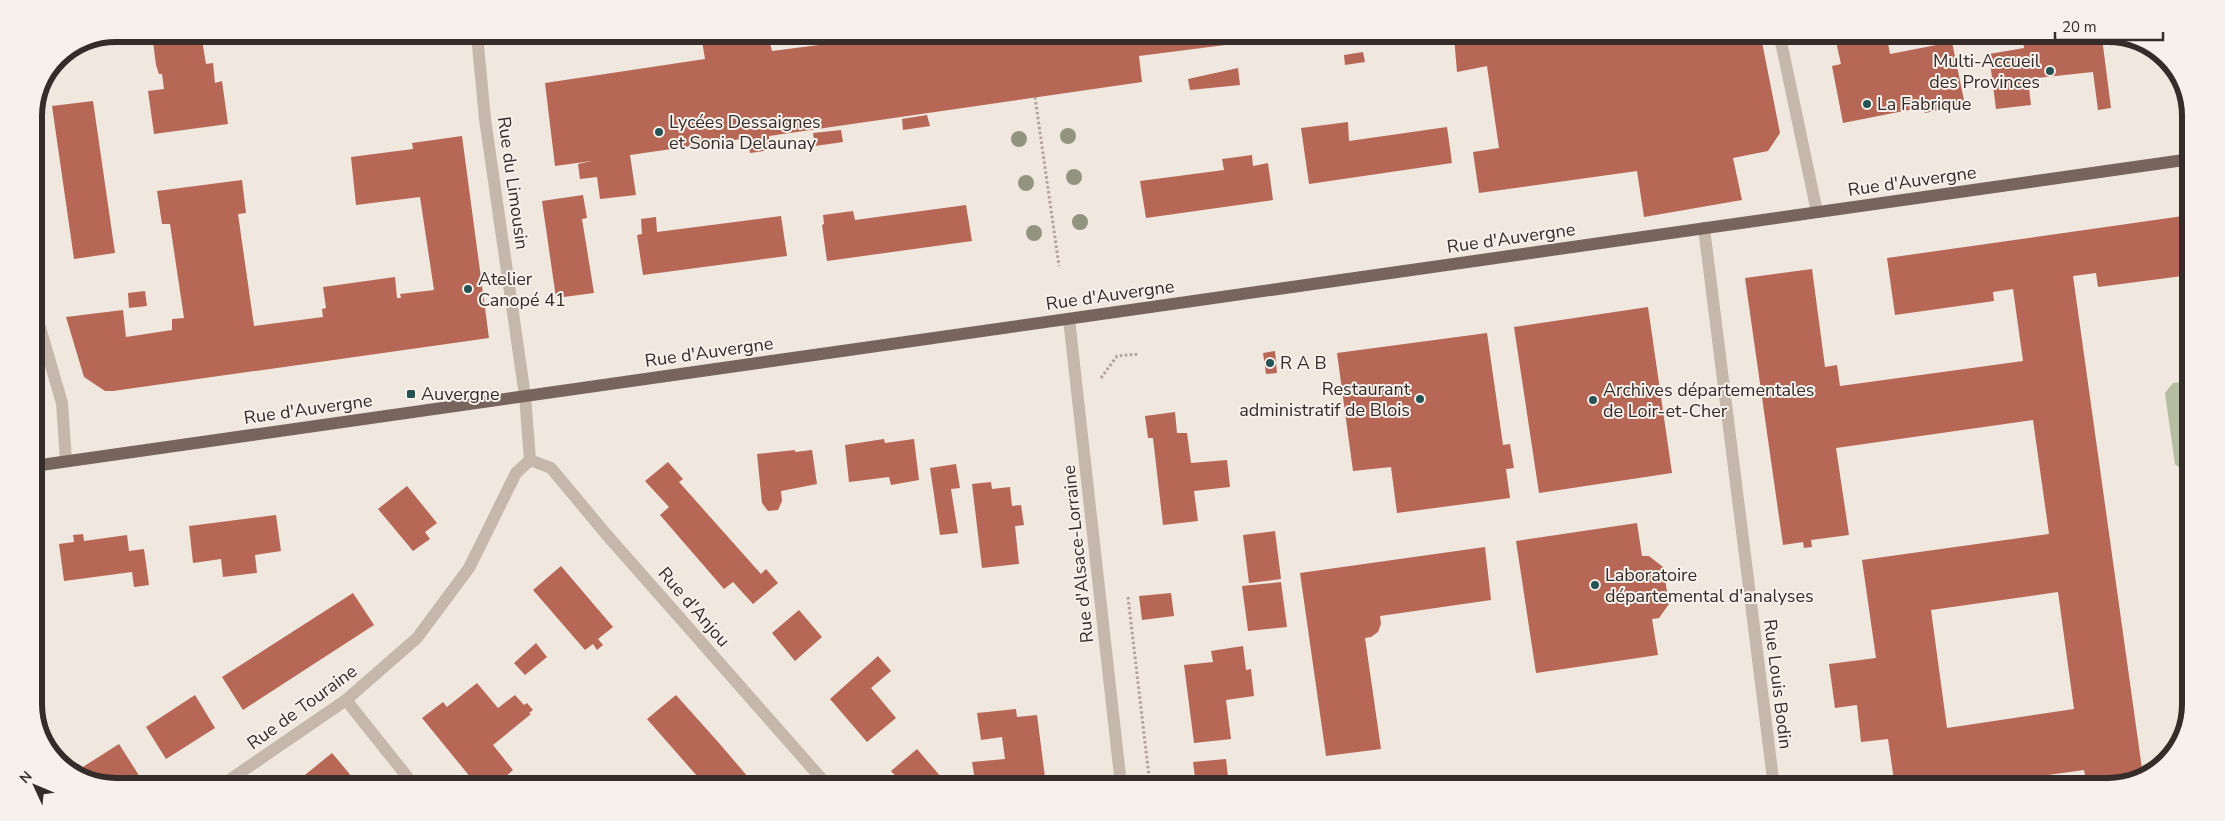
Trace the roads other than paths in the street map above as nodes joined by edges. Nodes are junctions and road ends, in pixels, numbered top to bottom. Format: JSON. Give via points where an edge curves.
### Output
{"nodes":[{"id":1,"x":478,"y":42,"type":"edge"},
{"id":2,"x":1781,"y":42,"type":"edge"},
{"id":3,"x":2182,"y":160,"type":"edge"},
{"id":4,"x":1817,"y":212,"type":"junction"},
{"id":5,"x":1704,"y":228,"type":"junction"},
{"id":6,"x":1068,"y":319,"type":"junction"},
{"id":7,"x":42,"y":336,"type":"edge"},
{"id":8,"x":525,"y":396,"type":"junction"},
{"id":9,"x":530,"y":460,"type":"junction"},
{"id":10,"x":66,"y":462,"type":"junction"},
{"id":11,"x":43,"y":465,"type":"edge"},
{"id":12,"x":346,"y":700,"type":"junction"},
{"id":13,"x":232,"y":778,"type":"edge"},
{"id":14,"x":408,"y":778,"type":"edge"},
{"id":15,"x":822,"y":778,"type":"edge"},
{"id":16,"x":1120,"y":778,"type":"edge"},
{"id":17,"x":1773,"y":778,"type":"edge"}],
"edges":[{"from":1,"to":8,"type":"street","name":"Rue du Limousin","via":[[485,119]]},
{"from":2,"to":4,"type":"street"},
{"from":3,"to":4,"type":"main road","name":"Rue d'Auvergne"},
{"from":4,"to":5,"type":"main road","name":"Rue d'Auvergne"},
{"from":5,"to":6,"type":"main road","name":"Rue d'Auvergne"},
{"from":5,"to":17,"type":"street","name":"Rue Louis Bodin"},
{"from":6,"to":8,"type":"main road","name":"Rue d'Auvergne"},
{"from":6,"to":16,"type":"street","name":"Rue d'Alsace-Lorraine"},
{"from":7,"to":10,"type":"street","via":[[62,403]]},
{"from":8,"to":9,"type":"street","name":"Rue du Limousin"},
{"from":8,"to":10,"type":"main road","name":"Rue d'Auvergne"},
{"from":9,"to":12,"type":"street","name":"Rue de Touraine","via":[[516,473],[469,568],[417,638]]},
{"from":9,"to":15,"type":"street","name":"Rue d'Anjou","via":[[551,468]]},
{"from":10,"to":11,"type":"main road","name":"Rue d'Auvergne"},
{"from":12,"to":13,"type":"street","name":"Rue de Touraine"},
{"from":12,"to":14,"type":"street"}]}
